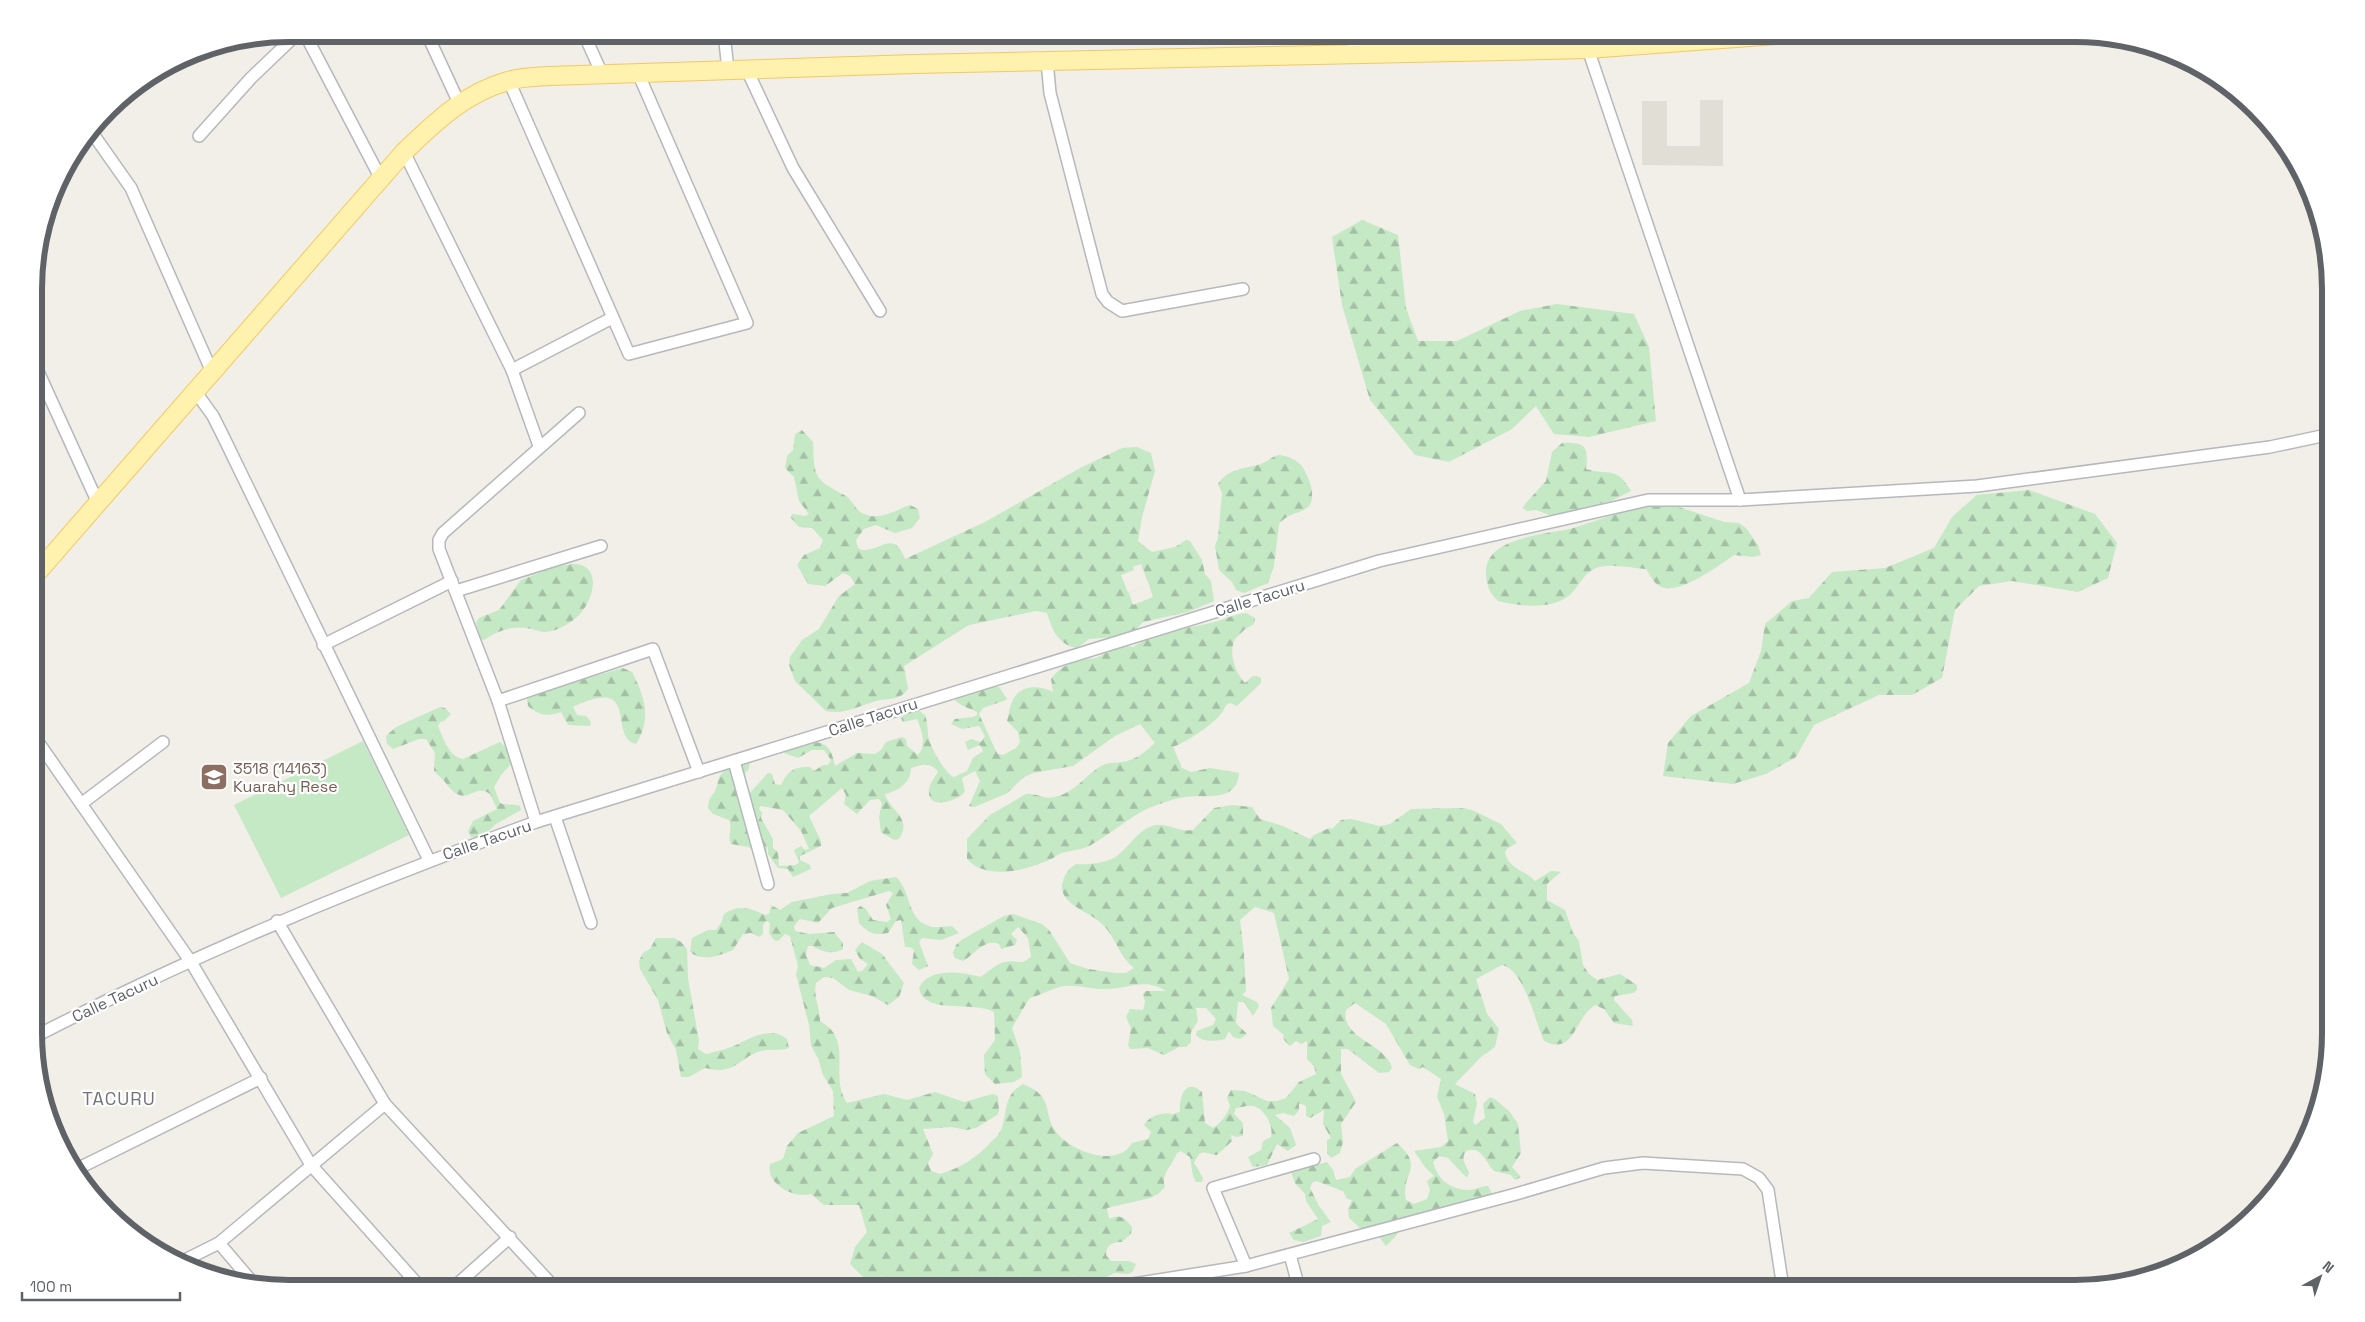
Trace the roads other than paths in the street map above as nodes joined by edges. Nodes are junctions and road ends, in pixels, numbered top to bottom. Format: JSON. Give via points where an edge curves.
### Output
{"nodes":[{"id":1,"x":289,"y":42,"type":"edge"},
{"id":2,"x":309,"y":42,"type":"edge"},
{"id":3,"x":431,"y":42,"type":"edge"},
{"id":4,"x":588,"y":42,"type":"edge"},
{"id":5,"x":725,"y":42,"type":"edge"},
{"id":6,"x":1353,"y":42,"type":"edge"},
{"id":7,"x":1476,"y":42,"type":"edge"},
{"id":8,"x":1605,"y":42,"type":"edge"},
{"id":9,"x":1588,"y":49,"type":"junction"},
{"id":10,"x":1481,"y":52,"type":"junction"},
{"id":11,"x":1355,"y":54,"type":"junction"},
{"id":12,"x":1047,"y":61,"type":"junction"},
{"id":13,"x":728,"y":70,"type":"junction"},
{"id":14,"x":747,"y":70,"type":"junction"},
{"id":15,"x":638,"y":73,"type":"junction"},
{"id":16,"x":602,"y":74,"type":"junction"},
{"id":17,"x":509,"y":81,"type":"junction"},
{"id":18,"x":459,"y":103,"type":"junction"},
{"id":19,"x":199,"y":136,"type":"dead end"},
{"id":20,"x":95,"y":137,"type":"edge"},
{"id":21,"x":404,"y":152,"type":"junction"},
{"id":22,"x":380,"y":179,"type":"junction"},
{"id":23,"x":1243,"y":289,"type":"dead end"},
{"id":24,"x":880,"y":311,"type":"dead end"},
{"id":25,"x":612,"y":318,"type":"junction"},
{"id":26,"x":512,"y":370,"type":"junction"},
{"id":27,"x":212,"y":372,"type":"junction"},
{"id":28,"x":42,"y":380,"type":"edge"},
{"id":29,"x":195,"y":391,"type":"junction"},
{"id":30,"x":578,"y":413,"type":"dead end"},
{"id":31,"x":2322,"y":436,"type":"edge"},
{"id":32,"x":540,"y":446,"type":"junction"},
{"id":33,"x":1740,"y":500,"type":"junction"},
{"id":34,"x":98,"y":503,"type":"junction"},
{"id":35,"x":601,"y":546,"type":"dead end"},
{"id":36,"x":42,"y":567,"type":"edge"},
{"id":37,"x":454,"y":586,"type":"junction"},
{"id":38,"x":323,"y":645,"type":"junction"},
{"id":39,"x":498,"y":701,"type":"junction"},
{"id":40,"x":163,"y":742,"type":"dead end"},
{"id":41,"x":42,"y":748,"type":"edge"},
{"id":42,"x":734,"y":761,"type":"junction"},
{"id":43,"x":699,"y":772,"type":"junction"},
{"id":44,"x":81,"y":804,"type":"junction"},
{"id":45,"x":555,"y":816,"type":"junction"},
{"id":46,"x":536,"y":822,"type":"junction"},
{"id":47,"x":429,"y":860,"type":"junction"},
{"id":48,"x":768,"y":884,"type":"dead end"},
{"id":49,"x":278,"y":921,"type":"junction"},
{"id":50,"x":591,"y":922,"type":"dead end"},
{"id":51,"x":191,"y":962,"type":"junction"},
{"id":52,"x":42,"y":1032,"type":"edge"},
{"id":53,"x":261,"y":1078,"type":"junction"},
{"id":54,"x":384,"y":1104,"type":"junction"},
{"id":55,"x":1314,"y":1159,"type":"dead end"},
{"id":56,"x":311,"y":1165,"type":"junction"},
{"id":57,"x":82,"y":1167,"type":"edge"},
{"id":58,"x":510,"y":1237,"type":"junction"},
{"id":59,"x":219,"y":1243,"type":"junction"},
{"id":60,"x":1290,"y":1255,"type":"junction"},
{"id":61,"x":189,"y":1258,"type":"edge"},
{"id":62,"x":1246,"y":1266,"type":"junction"},
{"id":63,"x":247,"y":1276,"type":"edge"},
{"id":64,"x":414,"y":1280,"type":"edge"},
{"id":65,"x":462,"y":1280,"type":"edge"},
{"id":66,"x":548,"y":1280,"type":"edge"},
{"id":67,"x":1166,"y":1280,"type":"edge"},
{"id":68,"x":1297,"y":1280,"type":"edge"},
{"id":69,"x":1782,"y":1280,"type":"edge"}],
"edges":[{"from":1,"to":19,"type":"street"},
{"from":2,"to":22,"type":"street"},
{"from":3,"to":18,"type":"street"},
{"from":4,"to":16,"type":"street"},
{"from":5,"to":13,"type":"street"},
{"from":6,"to":11,"type":"street"},
{"from":7,"to":10,"type":"street"},
{"from":8,"to":9,"type":"main road"},
{"from":9,"to":10,"type":"main road"},
{"from":9,"to":33,"type":"street"},
{"from":10,"to":11,"type":"main road"},
{"from":11,"to":12,"type":"main road"},
{"from":12,"to":14,"type":"main road"},
{"from":12,"to":23,"type":"street","via":[[1050,93],[1102,294],[1108,302],[1122,311]]},
{"from":13,"to":14,"type":"main road"},
{"from":13,"to":15,"type":"main road"},
{"from":14,"to":24,"type":"street","via":[[793,168]]},
{"from":15,"to":16,"type":"main road"},
{"from":15,"to":25,"type":"street","via":[[747,323],[629,354]]},
{"from":16,"to":17,"type":"main road"},
{"from":17,"to":18,"type":"main road","via":[[477,92]]},
{"from":17,"to":25,"type":"street"},
{"from":18,"to":21,"type":"main road"},
{"from":20,"to":27,"type":"street","via":[[131,188]]},
{"from":21,"to":22,"type":"main road"},
{"from":21,"to":26,"type":"street"},
{"from":22,"to":27,"type":"main road"},
{"from":25,"to":26,"type":"street"},
{"from":26,"to":32,"type":"street"},
{"from":27,"to":29,"type":"main road"},
{"from":28,"to":34,"type":"street"},
{"from":29,"to":34,"type":"main road"},
{"from":29,"to":38,"type":"street","via":[[213,416]]},
{"from":30,"to":32,"type":"street"},
{"from":31,"to":33,"type":"street","name":"Calle Tacuru","via":[[2270,446],[1977,486]]},
{"from":32,"to":37,"type":"street","via":[[439,540],[439,549]]},
{"from":33,"to":42,"type":"street","name":"Calle Tacuru","via":[[1648,500],[1379,561]]},
{"from":34,"to":36,"type":"main road"},
{"from":35,"to":37,"type":"street"},
{"from":37,"to":38,"type":"street"},
{"from":37,"to":39,"type":"street"},
{"from":38,"to":47,"type":"street"},
{"from":39,"to":43,"type":"street","via":[[653,649]]},
{"from":39,"to":46,"type":"street"},
{"from":40,"to":44,"type":"street"},
{"from":41,"to":44,"type":"street"},
{"from":42,"to":43,"type":"street","name":"Calle Tacuru"},
{"from":42,"to":48,"type":"street"},
{"from":43,"to":45,"type":"street","name":"Calle Tacuru"},
{"from":44,"to":51,"type":"street"},
{"from":45,"to":46,"type":"street","name":"Calle Tacuru"},
{"from":45,"to":50,"type":"street"},
{"from":46,"to":47,"type":"street","name":"Calle Tacuru"},
{"from":47,"to":49,"type":"street","name":"Calle Tacuru"},
{"from":49,"to":51,"type":"street","name":"Calle Tacuru"},
{"from":49,"to":54,"type":"street"},
{"from":51,"to":52,"type":"street","name":"Calle Tacuru"},
{"from":51,"to":53,"type":"street"},
{"from":53,"to":56,"type":"street"},
{"from":53,"to":57,"type":"street"},
{"from":54,"to":56,"type":"street"},
{"from":54,"to":58,"type":"street"},
{"from":55,"to":62,"type":"street","via":[[1213,1188]]},
{"from":56,"to":59,"type":"street"},
{"from":56,"to":64,"type":"street"},
{"from":58,"to":65,"type":"street"},
{"from":58,"to":66,"type":"street"},
{"from":59,"to":61,"type":"street"},
{"from":59,"to":63,"type":"street"},
{"from":60,"to":62,"type":"street"},
{"from":60,"to":68,"type":"street"},
{"from":60,"to":69,"type":"street","via":[[1604,1168],[1643,1163],[1743,1169],[1759,1178],[1768,1190]]},
{"from":62,"to":67,"type":"street"}]}
